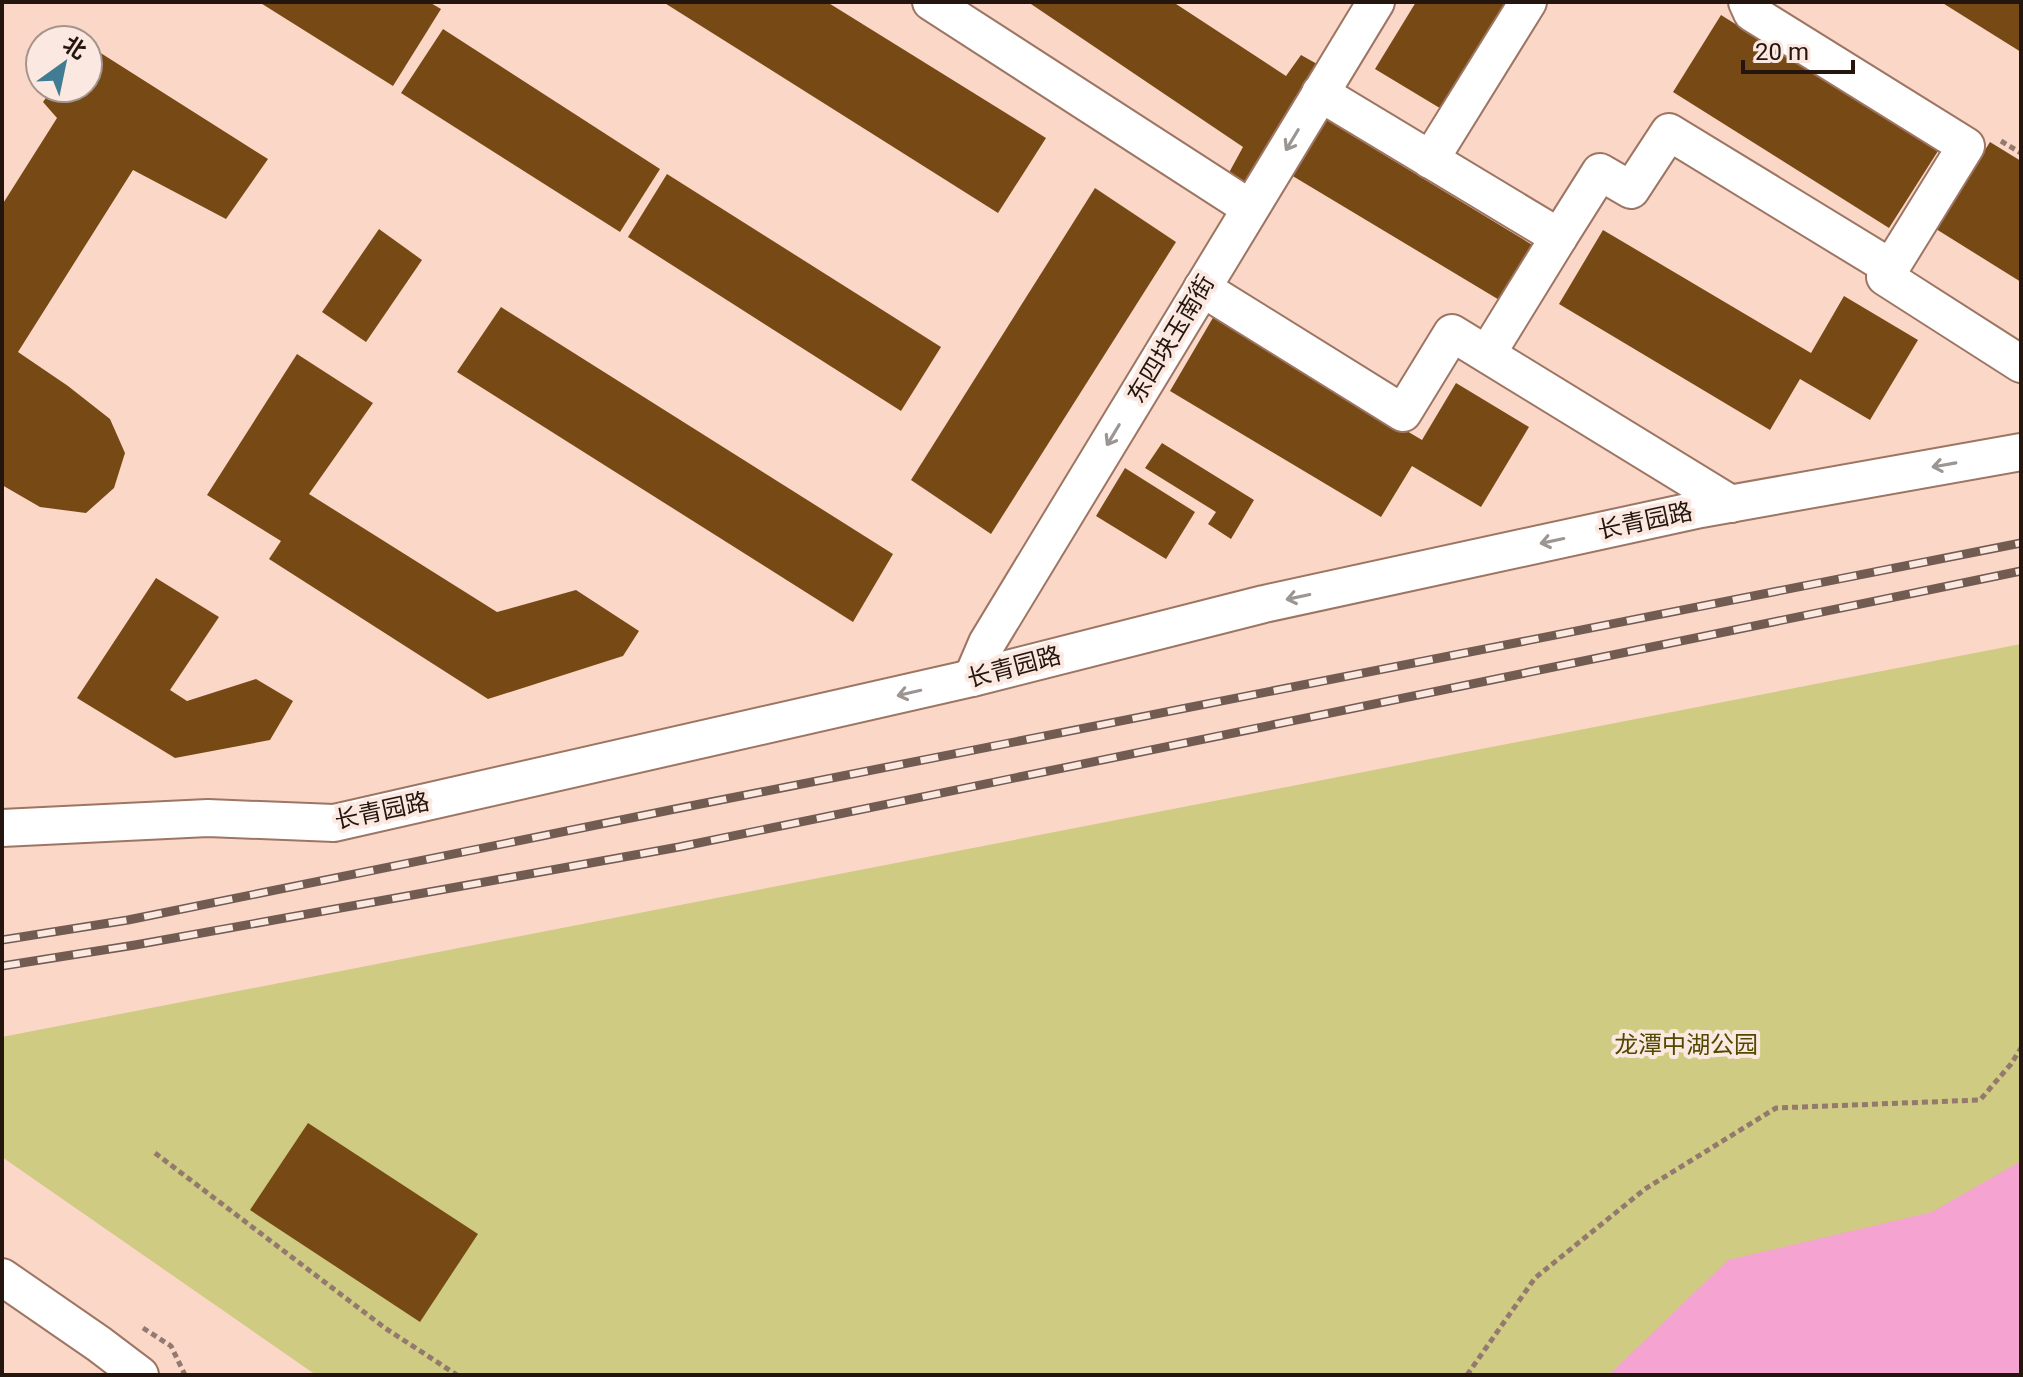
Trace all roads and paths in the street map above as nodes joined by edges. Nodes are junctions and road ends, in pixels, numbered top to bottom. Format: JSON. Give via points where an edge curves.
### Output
{"nodes":[{"id":1,"x":931,"y":2,"type":"edge"},
{"id":2,"x":1376,"y":2,"type":"edge"},
{"id":3,"x":1528,"y":2,"type":"edge"},
{"id":4,"x":1747,"y":2,"type":"edge"},
{"id":5,"x":1320,"y":93,"type":"junction"},
{"id":6,"x":1430,"y":160,"type":"junction"},
{"id":7,"x":1250,"y":208,"type":"junction"},
{"id":8,"x":1559,"y":237,"type":"junction"},
{"id":9,"x":1890,"y":267,"type":"junction"},
{"id":10,"x":1202,"y":288,"type":"junction"},
{"id":11,"x":1487,"y":354,"type":"junction"},
{"id":12,"x":2021,"y":364,"type":"edge"},
{"id":13,"x":2021,"y":452,"type":"edge"},
{"id":14,"x":1731,"y":504,"type":"junction"},
{"id":15,"x":972,"y":678,"type":"junction"},
{"id":16,"x":2,"y":828,"type":"edge"},
{"id":17,"x":2021,"y":1048,"type":"edge"},
{"id":18,"x":155,"y":1153,"type":"dead end"},
{"id":19,"x":2,"y":1277,"type":"edge"},
{"id":20,"x":140,"y":1375,"type":"edge"},
{"id":21,"x":457,"y":1375,"type":"edge"},
{"id":22,"x":1467,"y":1375,"type":"edge"}],
"edges":[{"from":1,"to":7,"type":"street"},
{"from":2,"to":5,"type":"street","name":"东四块玉南街"},
{"from":3,"to":6,"type":"street"},
{"from":4,"to":9,"type":"street","via":[[1752,13],[1966,146]]},
{"from":5,"to":6,"type":"street"},
{"from":5,"to":7,"type":"street","name":"东四块玉南街","one_way":true},
{"from":6,"to":8,"type":"street"},
{"from":7,"to":10,"type":"street","name":"东四块玉南街"},
{"from":8,"to":9,"type":"street","via":[[1600,172],[1631,190],[1669,132]]},
{"from":8,"to":11,"type":"street"},
{"from":9,"to":12,"type":"street","via":[[1885,277]]},
{"from":10,"to":11,"type":"street","via":[[1403,413],[1452,333]]},
{"from":10,"to":15,"type":"street","name":"东四块玉南街","one_way":true,"via":[[987,643]]},
{"from":11,"to":14,"type":"street"},
{"from":13,"to":14,"type":"street","name":"长青园路","one_way":true},
{"from":14,"to":15,"type":"street","name":"长青园路","one_way":true,"via":[[1264,604]]},
{"from":15,"to":16,"type":"street","name":"长青园路","one_way":true,"via":[[334,823],[208,818]]},
{"from":17,"to":22,"type":"path","via":[[1980,1100],[1776,1108],[1645,1189],[1535,1278]]},
{"from":18,"to":21,"type":"path","via":[[385,1328]]},
{"from":19,"to":20,"type":"street"}]}
